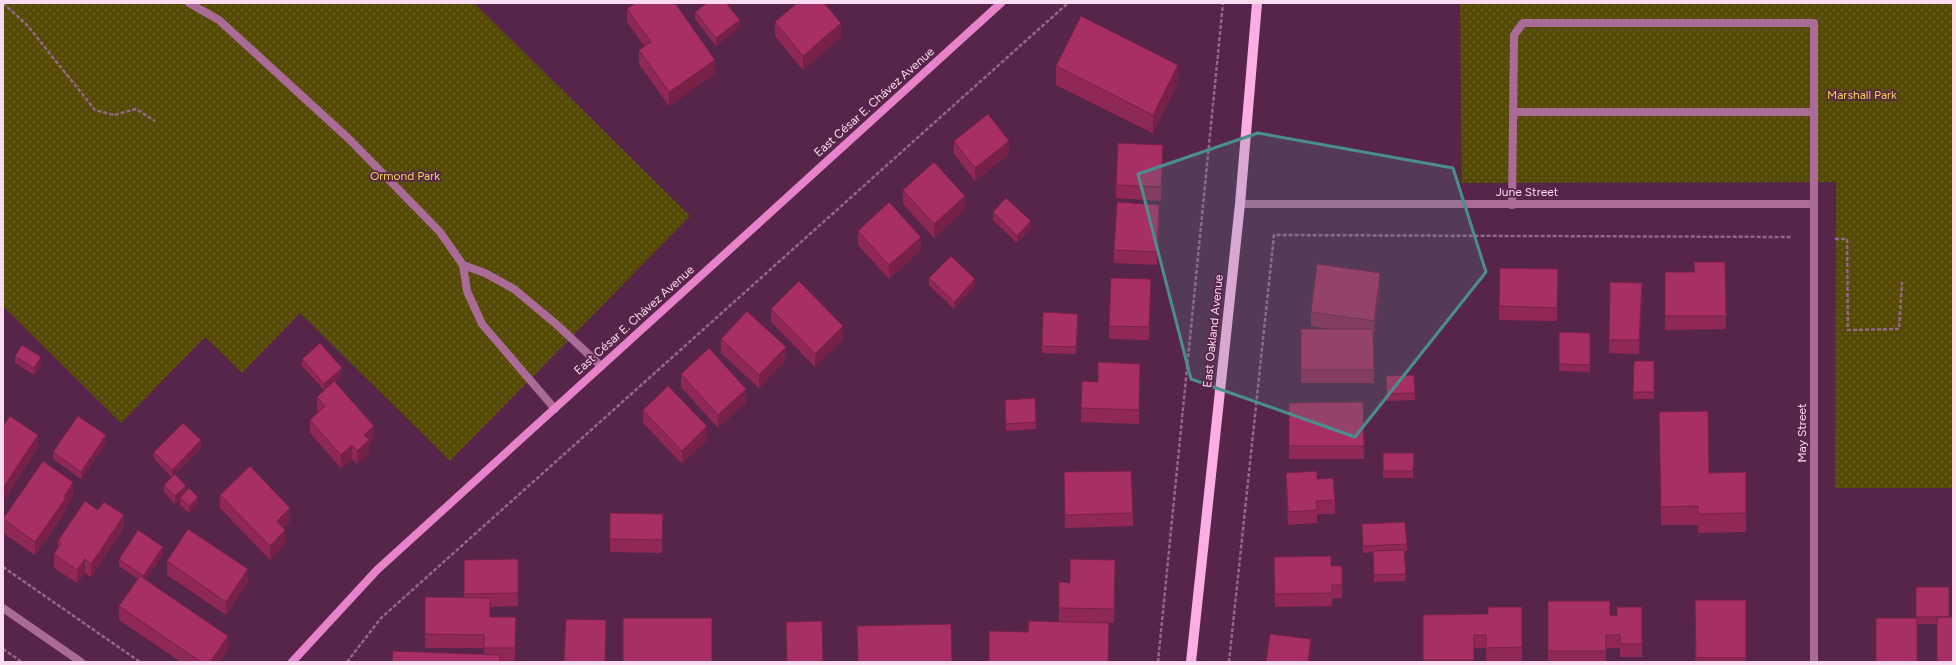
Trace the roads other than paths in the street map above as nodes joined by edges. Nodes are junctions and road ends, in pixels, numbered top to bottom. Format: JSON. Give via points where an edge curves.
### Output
{"nodes":[{"id":1,"x":190,"y":3,"type":"edge"},
{"id":2,"x":1001,"y":3,"type":"edge"},
{"id":3,"x":1257,"y":3,"type":"edge"},
{"id":4,"x":1513,"y":112,"type":"junction"},
{"id":5,"x":1814,"y":112,"type":"junction"},
{"id":6,"x":1240,"y":204,"type":"junction"},
{"id":7,"x":1814,"y":204,"type":"junction"},
{"id":8,"x":1512,"y":205,"type":"junction"},
{"id":9,"x":463,"y":265,"type":"junction"},
{"id":10,"x":601,"y":366,"type":"junction"},
{"id":11,"x":555,"y":409,"type":"junction"},
{"id":12,"x":3,"y":608,"type":"edge"},
{"id":13,"x":81,"y":662,"type":"edge"},
{"id":14,"x":292,"y":662,"type":"edge"},
{"id":15,"x":1191,"y":662,"type":"edge"},
{"id":16,"x":1814,"y":662,"type":"edge"}],
"edges":[{"from":1,"to":9,"type":"street","via":[[219,20],[349,139],[440,232]]},
{"from":2,"to":10,"type":"street","name":"East César E. Chávez Avenue"},
{"from":3,"to":6,"type":"main road","name":"East Oakland Avenue"},
{"from":4,"to":5,"type":"street"},
{"from":4,"to":5,"type":"street","name":"May Street","via":[[1514,35],[1523,23],[1814,23]]},
{"from":4,"to":8,"type":"street"},
{"from":5,"to":7,"type":"street","name":"May Street"},
{"from":6,"to":8,"type":"street","name":"June Street"},
{"from":6,"to":15,"type":"main road","name":"East Oakland Avenue"},
{"from":7,"to":8,"type":"street","name":"June Street"},
{"from":7,"to":16,"type":"street","name":"May Street"},
{"from":9,"to":10,"type":"street","via":[[485,273],[514,289]]},
{"from":9,"to":11,"type":"street","via":[[467,291],[482,324]]},
{"from":10,"to":11,"type":"street","name":"East César E. Chávez Avenue"},
{"from":11,"to":14,"type":"street","name":"East César E. Chávez Avenue","via":[[377,570]]},
{"from":12,"to":13,"type":"street"}]}
